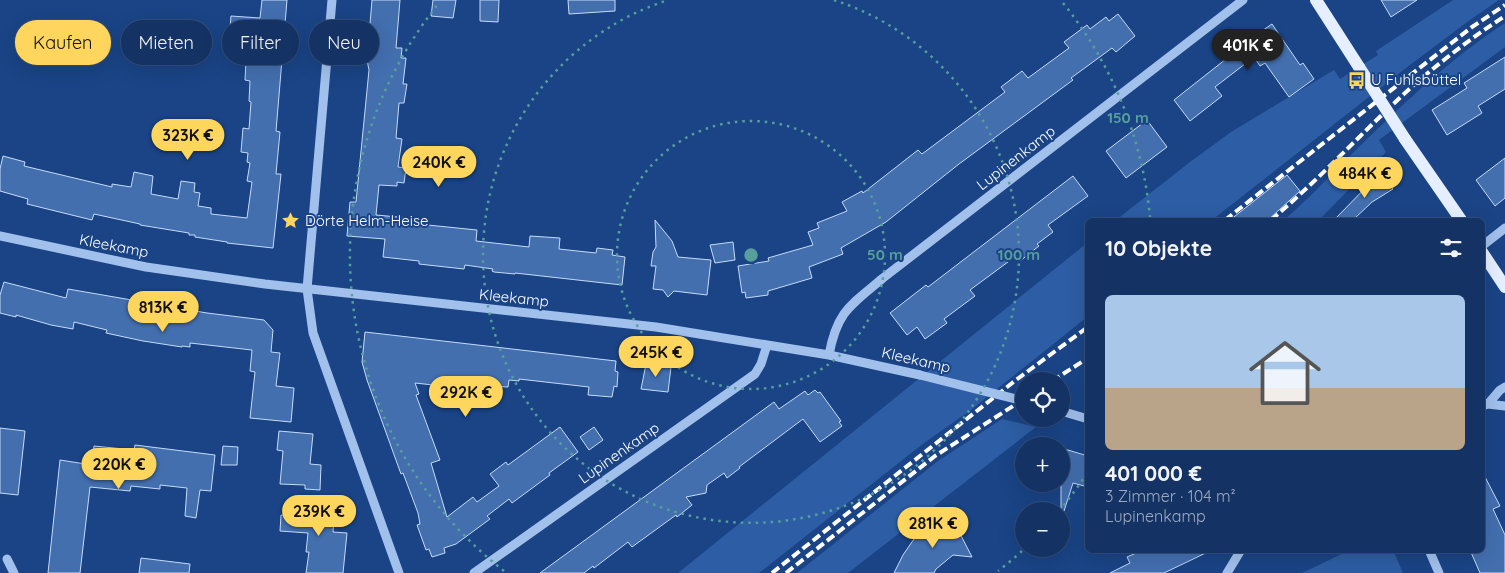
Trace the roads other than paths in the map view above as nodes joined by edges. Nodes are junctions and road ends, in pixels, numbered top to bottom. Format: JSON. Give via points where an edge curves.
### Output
{"nodes":[{"id":1,"x":332,"y":0,"type":"edge"},
{"id":2,"x":1243,"y":0,"type":"edge"},
{"id":3,"x":1316,"y":0,"type":"edge"},
{"id":4,"x":1460,"y":218,"type":"edge"},
{"id":5,"x":1505,"y":228,"type":"edge"},
{"id":6,"x":0,"y":236,"type":"edge"},
{"id":7,"x":1485,"y":244,"type":"edge"},
{"id":8,"x":1485,"y":257,"type":"edge"},
{"id":9,"x":1505,"y":287,"type":"edge"},
{"id":10,"x":307,"y":289,"type":"junction"},
{"id":11,"x":767,"y":345,"type":"junction"},
{"id":12,"x":829,"y":355,"type":"junction"},
{"id":13,"x":1505,"y":387,"type":"edge"},
{"id":14,"x":1015,"y":399,"type":"edge"},
{"id":15,"x":1485,"y":405,"type":"edge"},
{"id":16,"x":1505,"y":406,"type":"edge"},
{"id":17,"x":1070,"y":414,"type":"edge"},
{"id":18,"x":1085,"y":418,"type":"edge"},
{"id":19,"x":1239,"y":553,"type":"edge"},
{"id":20,"x":1430,"y":553,"type":"edge"},
{"id":21,"x":7,"y":559,"type":"dead end"},
{"id":22,"x":14,"y":573,"type":"edge"},
{"id":23,"x":399,"y":573,"type":"edge"},
{"id":24,"x":474,"y":573,"type":"edge"},
{"id":25,"x":1227,"y":573,"type":"edge"},
{"id":26,"x":1439,"y":573,"type":"edge"}],
"edges":[{"from":1,"to":10,"type":"street"},
{"from":2,"to":12,"type":"street","name":"Lupinenkamp","via":[[851,305],[837,324]]},
{"from":3,"to":4,"type":"main road","bridge":true},
{"from":5,"to":7,"type":"street"},
{"from":6,"to":10,"type":"street","name":"Kleekamp","via":[[146,267]]},
{"from":8,"to":9,"type":"main road"},
{"from":10,"to":11,"type":"street","name":"Kleekamp","via":[[656,327]]},
{"from":10,"to":23,"type":"street","via":[[313,333]]},
{"from":11,"to":12,"type":"street","name":"Kleekamp"},
{"from":11,"to":24,"type":"street","name":"Lupinenkamp","via":[[755,374]]},
{"from":12,"to":14,"type":"street","name":"Kleekamp","bridge":true},
{"from":13,"to":15,"type":"street"},
{"from":15,"to":16,"type":"street"},
{"from":17,"to":18,"type":"street"},
{"from":19,"to":25,"type":"street"},
{"from":20,"to":26,"type":"street"},
{"from":21,"to":22,"type":"street"}]}
